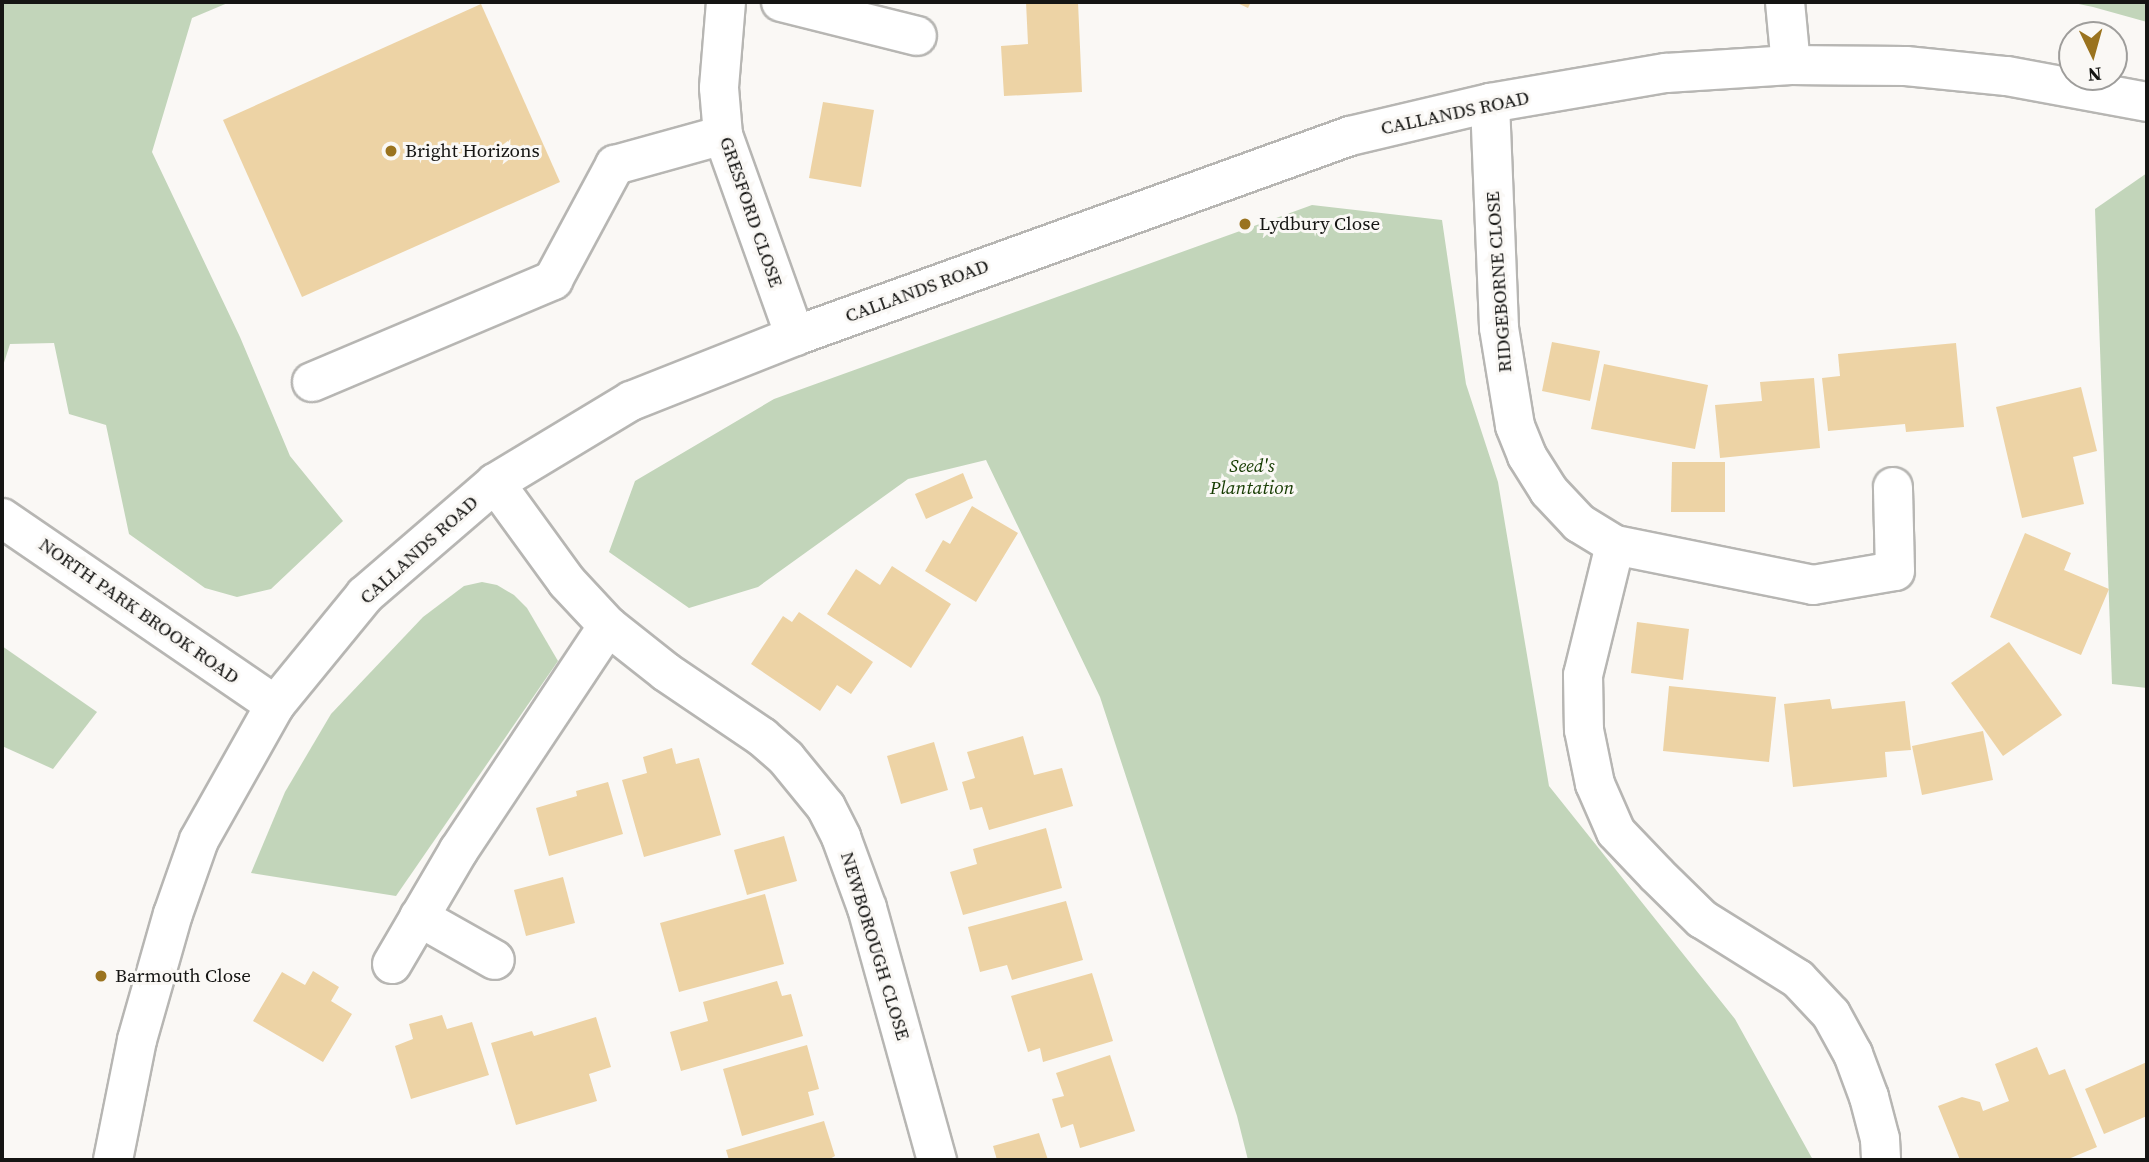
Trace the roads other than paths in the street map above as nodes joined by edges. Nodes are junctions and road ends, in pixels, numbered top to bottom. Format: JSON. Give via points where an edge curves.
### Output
{"nodes":[{"id":1,"x":726,"y":2,"type":"edge"},
{"id":2,"x":781,"y":2,"type":"edge"},
{"id":3,"x":1785,"y":2,"type":"edge"},
{"id":4,"x":917,"y":36,"type":"dead end"},
{"id":5,"x":1791,"y":65,"type":"junction"},
{"id":6,"x":2147,"y":102,"type":"edge"},
{"id":7,"x":1490,"y":103,"type":"junction"},
{"id":8,"x":723,"y":135,"type":"junction"},
{"id":9,"x":794,"y":336,"type":"junction"},
{"id":10,"x":312,"y":382,"type":"dead end"},
{"id":11,"x":495,"y":482,"type":"junction"},
{"id":12,"x":1893,"y":486,"type":"dead end"},
{"id":13,"x":2,"y":517,"type":"edge"},
{"id":14,"x":1615,"y":545,"type":"junction"},
{"id":15,"x":608,"y":626,"type":"junction"},
{"id":16,"x":275,"y":705,"type":"junction"},
{"id":17,"x":419,"y":917,"type":"junction"},
{"id":18,"x":495,"y":960,"type":"dead end"},
{"id":19,"x":392,"y":964,"type":"dead end"},
{"id":20,"x":113,"y":1160,"type":"edge"},
{"id":21,"x":937,"y":1160,"type":"edge"},
{"id":22,"x":1881,"y":1160,"type":"edge"}],
"edges":[{"from":1,"to":8,"type":"street","name":"GRESFORD CLOSE","via":[[719,88]]},
{"from":2,"to":4,"type":"street"},
{"from":3,"to":5,"type":"street"},
{"from":5,"to":6,"type":"street","name":"CALLANDS ROAD","via":[[1906,66],[1994,75]]},
{"from":5,"to":7,"type":"street","name":"CALLANDS ROAD","via":[[1666,73]]},
{"from":7,"to":9,"type":"street","name":"CALLANDS ROAD","via":[[1350,136]]},
{"from":7,"to":14,"type":"street","name":"RIDGEBORNE CLOSE","via":[[1499,328],[1515,426],[1549,491],[1579,523]]},
{"from":8,"to":9,"type":"street","name":"GRESFORD CLOSE"},
{"from":8,"to":10,"type":"street","via":[[615,165],[553,280]]},
{"from":9,"to":11,"type":"street","name":"CALLANDS ROAD","via":[[631,401]]},
{"from":11,"to":15,"type":"street","name":"NEWBOROUGH CLOSE","via":[[567,582]]},
{"from":11,"to":16,"type":"street","name":"CALLANDS ROAD","via":[[365,595]]},
{"from":12,"to":14,"type":"street","name":"RIDGEBORNE CLOSE","via":[[1895,571],[1813,585]]},
{"from":13,"to":16,"type":"street","name":"NORTH PARK BROOK ROAD"},
{"from":14,"to":22,"type":"street","via":[[1583,674],[1584,730],[1595,785],[1616,832],[1702,919],[1797,979],[1831,1014],[1869,1097]]},
{"from":15,"to":17,"type":"street"},
{"from":15,"to":21,"type":"street","name":"NEWBOROUGH CLOSE","via":[[762,737],[786,758],[826,807],[867,908]]},
{"from":16,"to":20,"type":"street","name":"CALLANDS ROAD","via":[[194,852],[137,1040]]},
{"from":17,"to":18,"type":"street"},
{"from":17,"to":19,"type":"street"}]}
